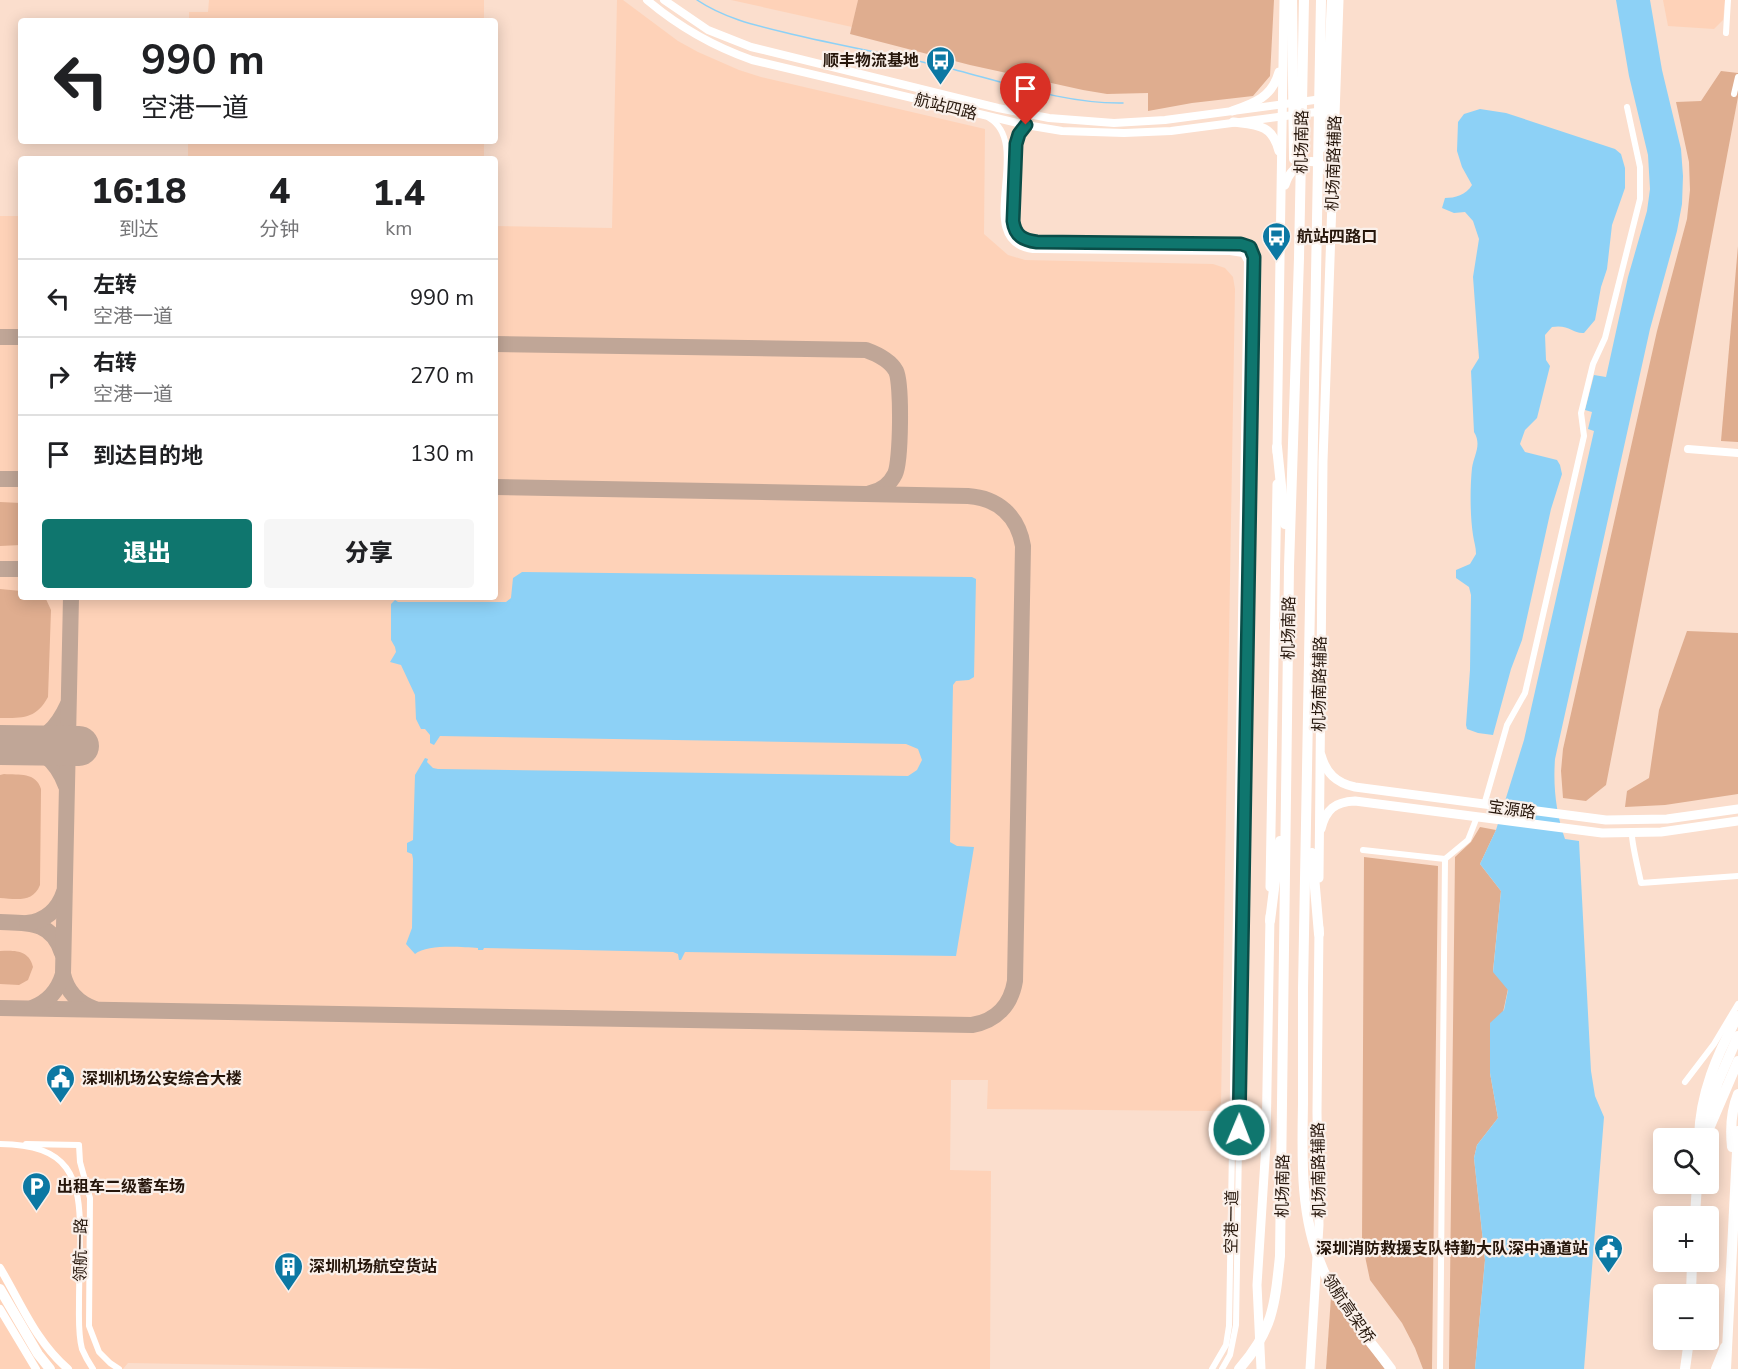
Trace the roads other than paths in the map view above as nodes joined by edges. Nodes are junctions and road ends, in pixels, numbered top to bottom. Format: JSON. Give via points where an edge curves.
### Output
{"nodes":[{"id":1,"x":647,"y":0,"type":"edge"},
{"id":2,"x":664,"y":0,"type":"edge"},
{"id":3,"x":1284,"y":0,"type":"edge"},
{"id":4,"x":1292,"y":0,"type":"edge"},
{"id":5,"x":1304,"y":0,"type":"edge"},
{"id":6,"x":1321,"y":0,"type":"edge"},
{"id":7,"x":1332,"y":0,"type":"edge"},
{"id":8,"x":1340,"y":0,"type":"edge"},
{"id":9,"x":1728,"y":0,"type":"edge"},
{"id":10,"x":1726,"y":33,"type":"dead end"},
{"id":11,"x":1282,"y":52,"type":"junction"},
{"id":12,"x":1738,"y":77,"type":"edge"},
{"id":13,"x":1734,"y":94,"type":"dead end"},
{"id":14,"x":1335,"y":97,"type":"junction"},
{"id":15,"x":1282,"y":104,"type":"junction"},
{"id":16,"x":1627,"y":107,"type":"dead end"},
{"id":17,"x":1335,"y":110,"type":"junction"},
{"id":18,"x":1232,"y":111,"type":"junction"},
{"id":19,"x":986,"y":116,"type":"junction"},
{"id":20,"x":1282,"y":116,"type":"junction"},
{"id":21,"x":1233,"y":122,"type":"junction"},
{"id":22,"x":1026,"y":125,"type":"junction"},
{"id":23,"x":1282,"y":175,"type":"junction"},
{"id":24,"x":1332,"y":182,"type":"junction"},
{"id":25,"x":1281,"y":211,"type":"junction"},
{"id":26,"x":1299,"y":258,"type":"junction"},
{"id":27,"x":1316,"y":258,"type":"junction"},
{"id":28,"x":1277,"y":447,"type":"junction"},
{"id":29,"x":1688,"y":449,"type":"dead end"},
{"id":30,"x":1738,"y":453,"type":"edge"},
{"id":31,"x":1289,"y":567,"type":"junction"},
{"id":32,"x":1319,"y":737,"type":"junction"},
{"id":33,"x":1355,"y":788,"type":"junction"},
{"id":34,"x":1307,"y":792,"type":"junction"},
{"id":35,"x":1286,"y":793,"type":"junction"},
{"id":36,"x":1355,"y":801,"type":"junction"},
{"id":37,"x":1488,"y":805,"type":"junction"},
{"id":38,"x":1738,"y":809,"type":"edge"},
{"id":39,"x":1477,"y":817,"type":"junction"},
{"id":40,"x":1738,"y":821,"type":"edge"},
{"id":41,"x":1632,"y":833,"type":"junction"},
{"id":42,"x":1318,"y":843,"type":"junction"},
{"id":43,"x":1363,"y":850,"type":"dead end"},
{"id":44,"x":1445,"y":859,"type":"junction"},
{"id":45,"x":1738,"y":876,"type":"edge"},
{"id":46,"x":1270,"y":921,"type":"junction"},
{"id":47,"x":1319,"y":934,"type":"junction"},
{"id":48,"x":1738,"y":1004,"type":"edge"},
{"id":49,"x":1738,"y":1016,"type":"edge"},
{"id":50,"x":1738,"y":1036,"type":"edge"},
{"id":51,"x":1738,"y":1061,"type":"edge"},
{"id":52,"x":1684,"y":1082,"type":"dead end"},
{"id":53,"x":1738,"y":1094,"type":"edge"},
{"id":54,"x":1712,"y":1100,"type":"junction"},
{"id":55,"x":1705,"y":1128,"type":"edge"},
{"id":56,"x":1705,"y":1128,"type":"edge"},
{"id":57,"x":1738,"y":1131,"type":"edge"},
{"id":58,"x":1302,"y":1136,"type":"joint"},
{"id":59,"x":0,"y":1144,"type":"edge"},
{"id":60,"x":26,"y":1144,"type":"junction"},
{"id":61,"x":1735,"y":1167,"type":"junction"},
{"id":62,"x":0,"y":1268,"type":"edge"},
{"id":63,"x":4,"y":1286,"type":"edge"},
{"id":64,"x":0,"y":1295,"type":"edge"},
{"id":65,"x":0,"y":1309,"type":"edge"},
{"id":66,"x":1728,"y":1334,"type":"junction"},
{"id":67,"x":1688,"y":1350,"type":"edge"},
{"id":68,"x":50,"y":1351,"type":"junction"},
{"id":69,"x":34,"y":1367,"type":"edge"},
{"id":70,"x":1309,"y":1367,"type":"edge"},
{"id":71,"x":1262,"y":1368,"type":"edge"},
{"id":72,"x":50,"y":1369,"type":"edge"},
{"id":73,"x":68,"y":1369,"type":"edge"},
{"id":74,"x":93,"y":1369,"type":"edge"},
{"id":75,"x":119,"y":1369,"type":"edge"},
{"id":76,"x":1212,"y":1369,"type":"edge"},
{"id":77,"x":1222,"y":1369,"type":"edge"},
{"id":78,"x":1239,"y":1369,"type":"edge"},
{"id":79,"x":1391,"y":1369,"type":"edge"},
{"id":80,"x":1440,"y":1369,"type":"edge"},
{"id":81,"x":1683,"y":1369,"type":"edge"},
{"id":82,"x":1716,"y":1369,"type":"edge"},
{"id":83,"x":1726,"y":1369,"type":"edge"}],
"edges":[{"from":1,"to":19,"type":"street","name":"航站四路","via":[[696,36],[739,56]]},
{"from":2,"to":18,"type":"street","name":"航站四路","via":[[708,30],[751,47],[1023,114],[1114,123]]},
{"from":3,"to":11,"type":"main road"},
{"from":4,"to":26,"type":"highway","via":[[1292,114]]},
{"from":5,"to":26,"type":"highway","name":"机场南路"},
{"from":6,"to":27,"type":"highway","name":"机场南路"},
{"from":7,"to":27,"type":"highway"},
{"from":8,"to":14,"type":"main road","name":"机场南路辅路"},
{"from":9,"to":10,"type":"street"},
{"from":11,"to":15,"type":"main road"},
{"from":11,"to":18,"type":"main road","via":[[1276,82],[1269,93]]},
{"from":12,"to":13,"type":"street"},
{"from":14,"to":15,"type":"street","name":"航站四路"},
{"from":14,"to":17,"type":"main road","name":"机场南路辅路"},
{"from":15,"to":18,"type":"street","name":"航站四路"},
{"from":15,"to":20,"type":"main road"},
{"from":16,"to":37,"type":"street","via":[[1640,167],[1638,209],[1581,413],[1584,436],[1525,693],[1507,725]]},
{"from":17,"to":20,"type":"street","name":"航站四路"},
{"from":17,"to":24,"type":"main road","name":"机场南路辅路"},
{"from":19,"to":22,"type":"street","name":"航站四路"},
{"from":19,"to":76,"type":"street","name":"空港一道","via":[[1004,135],[1004,222],[1017,246],[1033,250],[1235,252],[1243,254],[1247,261],[1229,1326],[1226,1346]]},
{"from":20,"to":21,"type":"street","name":"航站四路"},
{"from":20,"to":23,"type":"main road"},
{"from":21,"to":22,"type":"street","name":"航站四路","via":[[1124,133],[1062,131]]},
{"from":21,"to":23,"type":"main road","via":[[1263,127],[1272,134],[1279,149]]},
{"from":22,"to":77,"type":"street","name":"空港一道","via":[[1016,144],[1013,221],[1022,238],[1037,242],[1241,244],[1250,247],[1254,257],[1236,1325],[1233,1345]]},
{"from":23,"to":25,"type":"main road"},
{"from":24,"to":25,"type":"main road","via":[[1322,166],[1312,162],[1300,164],[1289,174]]},
{"from":24,"to":32,"type":"main road","name":"机场南路辅路"},
{"from":25,"to":28,"type":"main road"},
{"from":26,"to":31,"type":"highway","name":"机场南路"},
{"from":27,"to":34,"type":"highway","name":"机场南路"},
{"from":28,"to":31,"type":"highway"},
{"from":28,"to":46,"type":"main road"},
{"from":29,"to":30,"type":"street"},
{"from":31,"to":35,"type":"highway","name":"机场南路"},
{"from":32,"to":33,"type":"main road","name":"宝源路","via":[[1321,758],[1328,771],[1339,782]]},
{"from":32,"to":42,"type":"main road","name":"机场南路辅路"},
{"from":33,"to":36,"type":"main road","via":[[1347,789],[1345,794]]},
{"from":33,"to":37,"type":"main road","name":"宝源路"},
{"from":34,"to":47,"type":"highway"},
{"from":34,"to":58,"type":"highway","name":"机场南路"},
{"from":35,"to":46,"type":"highway"},
{"from":35,"to":78,"type":"highway","name":"机场南路","via":[[1280,1256],[1270,1320],[1257,1347]]},
{"from":36,"to":39,"type":"main road","name":"宝源路"},
{"from":36,"to":42,"type":"main road","name":"宝源路","via":[[1337,803],[1329,809]]},
{"from":37,"to":38,"type":"main road","name":"宝源路","via":[[1584,818],[1642,820]]},
{"from":39,"to":41,"type":"main road","name":"宝源路","via":[[1583,831]]},
{"from":39,"to":44,"type":"street","via":[[1468,840]]},
{"from":40,"to":41,"type":"main road","name":"宝源路"},
{"from":41,"to":45,"type":"street","via":[[1641,883]]},
{"from":42,"to":47,"type":"main road","name":"机场南路辅路"},
{"from":43,"to":44,"type":"street"},
{"from":44,"to":80,"type":"street"},
{"from":46,"to":71,"type":"main road","via":[[1266,1144],[1257,1285]]},
{"from":47,"to":70,"type":"main road","name":"机场南路辅路","via":[[1319,1225]]},
{"from":48,"to":52,"type":"street","via":[[1714,1044]]},
{"from":49,"to":54,"type":"highway","via":[[1723,1046]]},
{"from":50,"to":54,"type":"highway"},
{"from":51,"to":54,"type":"highway"},
{"from":53,"to":61,"type":"highway","via":[[1730,1129]]},
{"from":54,"to":55,"type":"highway"},
{"from":54,"to":56,"type":"highway"},
{"from":57,"to":61,"type":"highway"},
{"from":58,"to":79,"type":"highway","name":"领航高架桥","via":[[1306,1207],[1322,1269],[1342,1305]]},
{"from":59,"to":60,"type":"street","name":"领航一路"},
{"from":60,"to":74,"type":"street","name":"领航一路","via":[[59,1160],[71,1173],[77,1188],[81,1211],[79,1328],[83,1351]]},
{"from":60,"to":75,"type":"street","via":[[79,1145],[90,1198],[89,1326],[99,1352]]},
{"from":61,"to":66,"type":"highway"},
{"from":62,"to":63,"type":"street"},
{"from":63,"to":64,"type":"street"},
{"from":63,"to":68,"type":"street"},
{"from":63,"to":72,"type":"highway","via":[[38,1354]]},
{"from":65,"to":69,"type":"street"},
{"from":66,"to":82,"type":"highway"},
{"from":66,"to":83,"type":"highway"},
{"from":67,"to":81,"type":"highway"},
{"from":68,"to":69,"type":"street","via":[[46,1367]]},
{"from":68,"to":73,"type":"street"}]}
